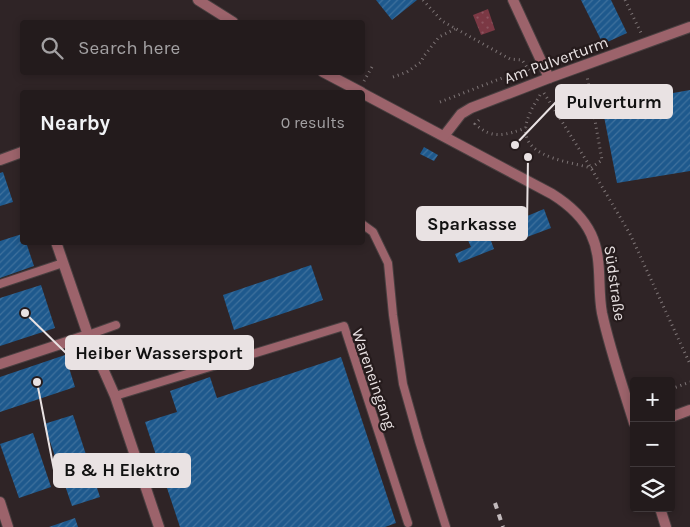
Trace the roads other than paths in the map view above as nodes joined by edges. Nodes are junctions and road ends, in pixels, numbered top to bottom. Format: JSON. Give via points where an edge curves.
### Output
{"nodes":[{"id":1,"x":198,"y":0,"type":"edge"},
{"id":2,"x":514,"y":0,"type":"edge"},
{"id":3,"x":230,"y":20,"type":"edge"},
{"id":4,"x":690,"y":27,"type":"edge"},
{"id":5,"x":329,"y":75,"type":"edge"},
{"id":6,"x":549,"y":78,"type":"junction"},
{"id":7,"x":357,"y":90,"type":"edge"},
{"id":8,"x":365,"y":95,"type":"edge"},
{"id":9,"x":444,"y":136,"type":"junction"},
{"id":10,"x":20,"y":153,"type":"edge"},
{"id":11,"x":0,"y":160,"type":"edge"},
{"id":12,"x":365,"y":226,"type":"edge"},
{"id":13,"x":57,"y":245,"type":"edge"},
{"id":14,"x":63,"y":263,"type":"junction"},
{"id":15,"x":0,"y":284,"type":"edge"},
{"id":16,"x":116,"y":326,"type":"dead end"},
{"id":17,"x":88,"y":334,"type":"junction"},
{"id":18,"x":0,"y":364,"type":"edge"},
{"id":19,"x":114,"y":396,"type":"junction"},
{"id":20,"x":690,"y":410,"type":"edge"},
{"id":21,"x":675,"y":416,"type":"edge"},
{"id":22,"x":634,"y":422,"type":"edge"},
{"id":23,"x":0,"y":502,"type":"edge"},
{"id":24,"x":661,"y":512,"type":"edge"},
{"id":25,"x":408,"y":523,"type":"dead end"},
{"id":26,"x":8,"y":527,"type":"edge"},
{"id":27,"x":158,"y":527,"type":"edge"},
{"id":28,"x":446,"y":527,"type":"edge"},
{"id":29,"x":666,"y":527,"type":"edge"}],
"edges":[{"from":1,"to":3,"type":"street"},
{"from":2,"to":6,"type":"street"},
{"from":4,"to":6,"type":"street","name":"Am Pulverturm"},
{"from":5,"to":7,"type":"street","name":"Südstraße"},
{"from":6,"to":9,"type":"street","name":"Am Pulverturm","via":[[540,86],[471,108],[461,114]]},
{"from":8,"to":9,"type":"street","name":"Südstraße"},
{"from":9,"to":22,"type":"street","name":"Südstraße","via":[[552,194],[574,211],[587,227],[596,247],[602,314]]},
{"from":10,"to":11,"type":"street"},
{"from":12,"to":28,"type":"lane","via":[[373,232],[388,263],[404,384]]},
{"from":13,"to":14,"type":"street"},
{"from":14,"to":15,"type":"lane"},
{"from":14,"to":17,"type":"street"},
{"from":16,"to":17,"type":"lane"},
{"from":17,"to":18,"type":"street"},
{"from":17,"to":19,"type":"street"},
{"from":19,"to":25,"type":"lane","name":"Wareneingang","via":[[344,326]]},
{"from":19,"to":27,"type":"street"},
{"from":20,"to":21,"type":"street"},
{"from":23,"to":26,"type":"street"},
{"from":24,"to":29,"type":"street"}]}
